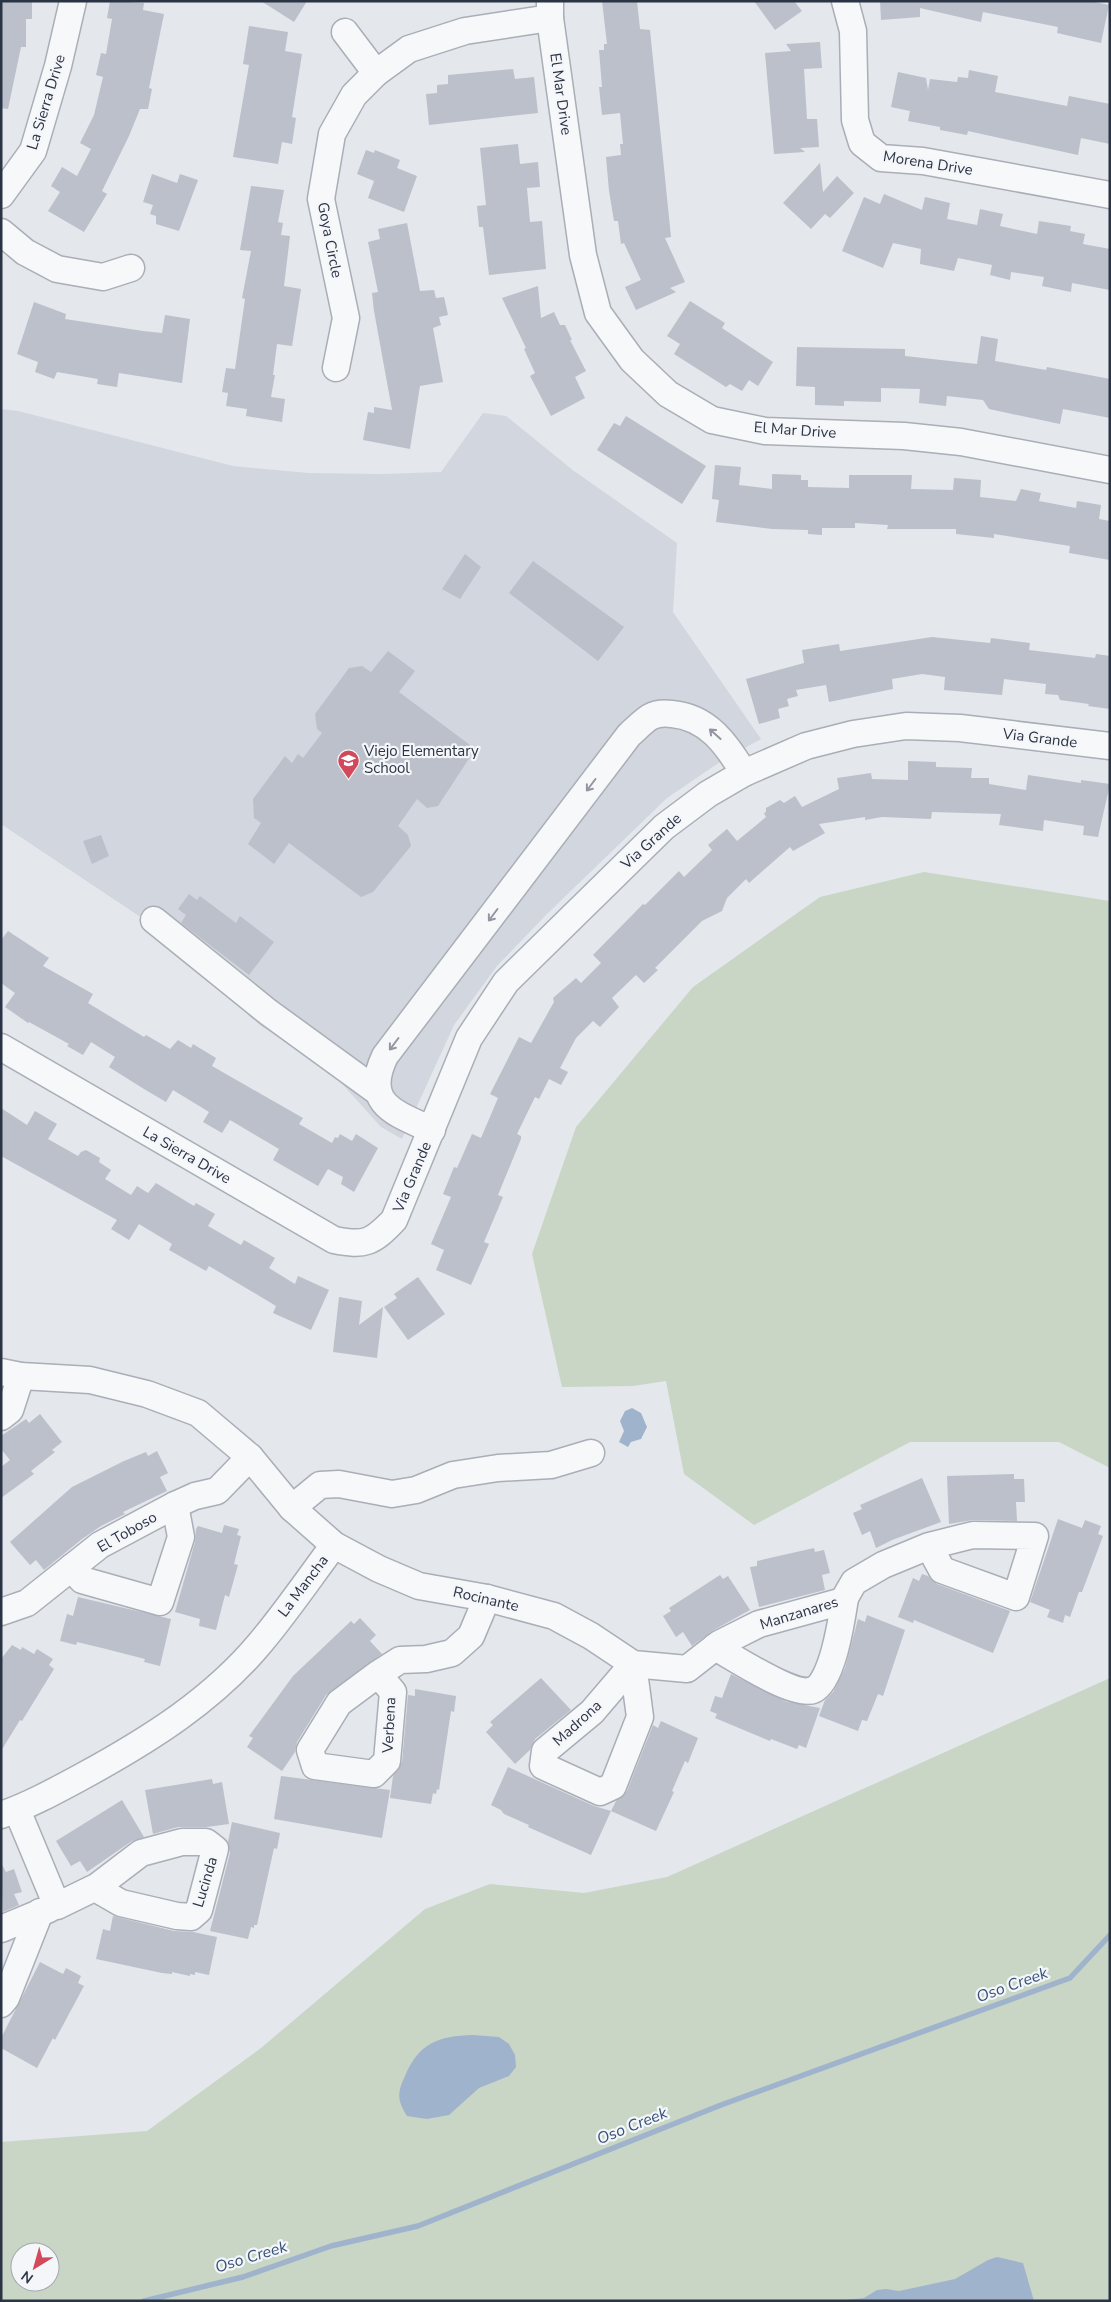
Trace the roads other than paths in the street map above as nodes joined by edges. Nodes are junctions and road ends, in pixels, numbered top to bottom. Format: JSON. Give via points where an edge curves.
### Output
{"nodes":[{"id":1,"x":73,"y":1,"type":"edge"},
{"id":2,"x":845,"y":1,"type":"edge"},
{"id":3,"x":550,"y":9,"type":"edge"},
{"id":4,"x":345,"y":32,"type":"dead end"},
{"id":5,"x":376,"y":73,"type":"junction"},
{"id":6,"x":1,"y":195,"type":"edge"},
{"id":7,"x":1110,"y":195,"type":"edge"},
{"id":8,"x":1,"y":232,"type":"edge"},
{"id":9,"x":130,"y":268,"type":"dead end"},
{"id":10,"x":336,"y":368,"type":"dead end"},
{"id":11,"x":1110,"y":470,"type":"edge"},
{"id":12,"x":1110,"y":746,"type":"edge"},
{"id":13,"x":744,"y":773,"type":"junction"},
{"id":14,"x":154,"y":920,"type":"dead end"},
{"id":15,"x":1,"y":1047,"type":"edge"},
{"id":16,"x":378,"y":1092,"type":"junction"},
{"id":17,"x":432,"y":1130,"type":"junction"},
{"id":18,"x":378,"y":1238,"type":"joint"},
{"id":19,"x":11,"y":1374,"type":"edge"},
{"id":20,"x":1,"y":1417,"type":"edge"},
{"id":21,"x":591,"y":1453,"type":"dead end"},
{"id":22,"x":250,"y":1457,"type":"junction"},
{"id":23,"x":175,"y":1505,"type":"junction"},
{"id":24,"x":292,"y":1508,"type":"junction"},
{"id":25,"x":334,"y":1545,"type":"junction"},
{"id":26,"x":929,"y":1546,"type":"dead end"},
{"id":27,"x":72,"y":1567,"type":"junction"},
{"id":28,"x":487,"y":1598,"type":"junction"},
{"id":29,"x":845,"y":1598,"type":"junction"},
{"id":30,"x":2,"y":1616,"type":"edge"},
{"id":31,"x":716,"y":1647,"type":"junction"},
{"id":32,"x":633,"y":1664,"type":"junction"},
{"id":33,"x":378,"y":1674,"type":"dead end"},
{"id":34,"x":9,"y":1812,"type":"edge"},
{"id":35,"x":95,"y":1888,"type":"dead end"},
{"id":36,"x":49,"y":1909,"type":"junction"},
{"id":37,"x":1,"y":1929,"type":"edge"},
{"id":38,"x":1,"y":2004,"type":"edge"}],
"edges":[{"from":1,"to":6,"type":"street","name":"La Sierra Drive","via":[[33,151]]},
{"from":2,"to":7,"type":"street","name":"Morena Drive","via":[[853,31],[856,120],[862,143],[881,158],[923,161]]},
{"from":3,"to":5,"type":"street","name":"Goya Circle","via":[[408,49]]},
{"from":3,"to":11,"type":"street","name":"El Mar Drive","via":[[584,255],[598,313],[632,360],[668,394],[712,420],[766,431],[904,436],[961,442]]},
{"from":4,"to":5,"type":"street"},
{"from":5,"to":10,"type":"street","name":"Goya Circle","via":[[354,95],[332,134],[321,199],[346,318]]},
{"from":8,"to":9,"type":"street","via":[[25,252],[57,269],[103,276]]},
{"from":12,"to":13,"type":"street","name":"Via Grande","via":[[960,728],[906,726],[853,734],[806,746]]},
{"from":13,"to":16,"type":"street","one_way":true,"via":[[730,749],[701,722],[687,716],[660,713],[639,726],[385,1056],[379,1068]]},
{"from":13,"to":17,"type":"street","name":"Via Grande","via":[[708,794],[664,827],[506,982],[469,1038]]},
{"from":14,"to":16,"type":"street","via":[[268,1012]]},
{"from":15,"to":18,"type":"street","name":"La Sierra Drive","via":[[334,1240],[356,1244]]},
{"from":16,"to":17,"type":"street","via":[[388,1108]]},
{"from":17,"to":18,"type":"street","name":"Via Grande","via":[[394,1220]]},
{"from":19,"to":20,"type":"street","via":[[10,1410]]},
{"from":19,"to":22,"type":"street","name":"La Mancha","via":[[90,1380],[147,1394],[198,1413]]},
{"from":21,"to":24,"type":"street","via":[[551,1465],[453,1475],[416,1490],[392,1494],[339,1484],[320,1485]]},
{"from":22,"to":23,"type":"street","name":"El Toboso","via":[[216,1491]]},
{"from":22,"to":24,"type":"street","name":"La Mancha"},
{"from":23,"to":27,"type":"street","name":"El Toboso","via":[[100,1545]]},
{"from":23,"to":27,"type":"street","via":[[181,1537],[160,1602],[82,1580]]},
{"from":24,"to":25,"type":"street","name":"La Mancha"},
{"from":25,"to":28,"type":"street","name":"Rocinante","via":[[419,1586]]},
{"from":25,"to":34,"type":"street","name":"La Mancha","via":[[261,1642],[216,1688],[167,1726],[117,1757]]},
{"from":26,"to":29,"type":"street","name":"Manzanares","via":[[883,1565],[854,1582]]},
{"from":27,"to":30,"type":"street","name":"El Toboso","via":[[27,1603]]},
{"from":28,"to":32,"type":"street","name":"Rocinante","via":[[554,1616]]},
{"from":28,"to":33,"type":"street","via":[[471,1636],[452,1653],[400,1660]]},
{"from":29,"to":31,"type":"street","name":"Manzanares","via":[[843,1602],[759,1624]]},
{"from":29,"to":31,"type":"street","via":[[839,1638],[823,1681],[813,1690],[800,1691],[765,1676]]},
{"from":31,"to":32,"type":"street","name":"Manzanares","via":[[687,1669]]},
{"from":32,"to":32,"type":"street","name":"Madrona","via":[[640,1717],[613,1786],[600,1792],[543,1766],[546,1751],[592,1712]]},
{"from":34,"to":36,"type":"street"},
{"from":35,"to":36,"type":"street"},
{"from":36,"to":37,"type":"street"},
{"from":36,"to":38,"type":"street"}]}
